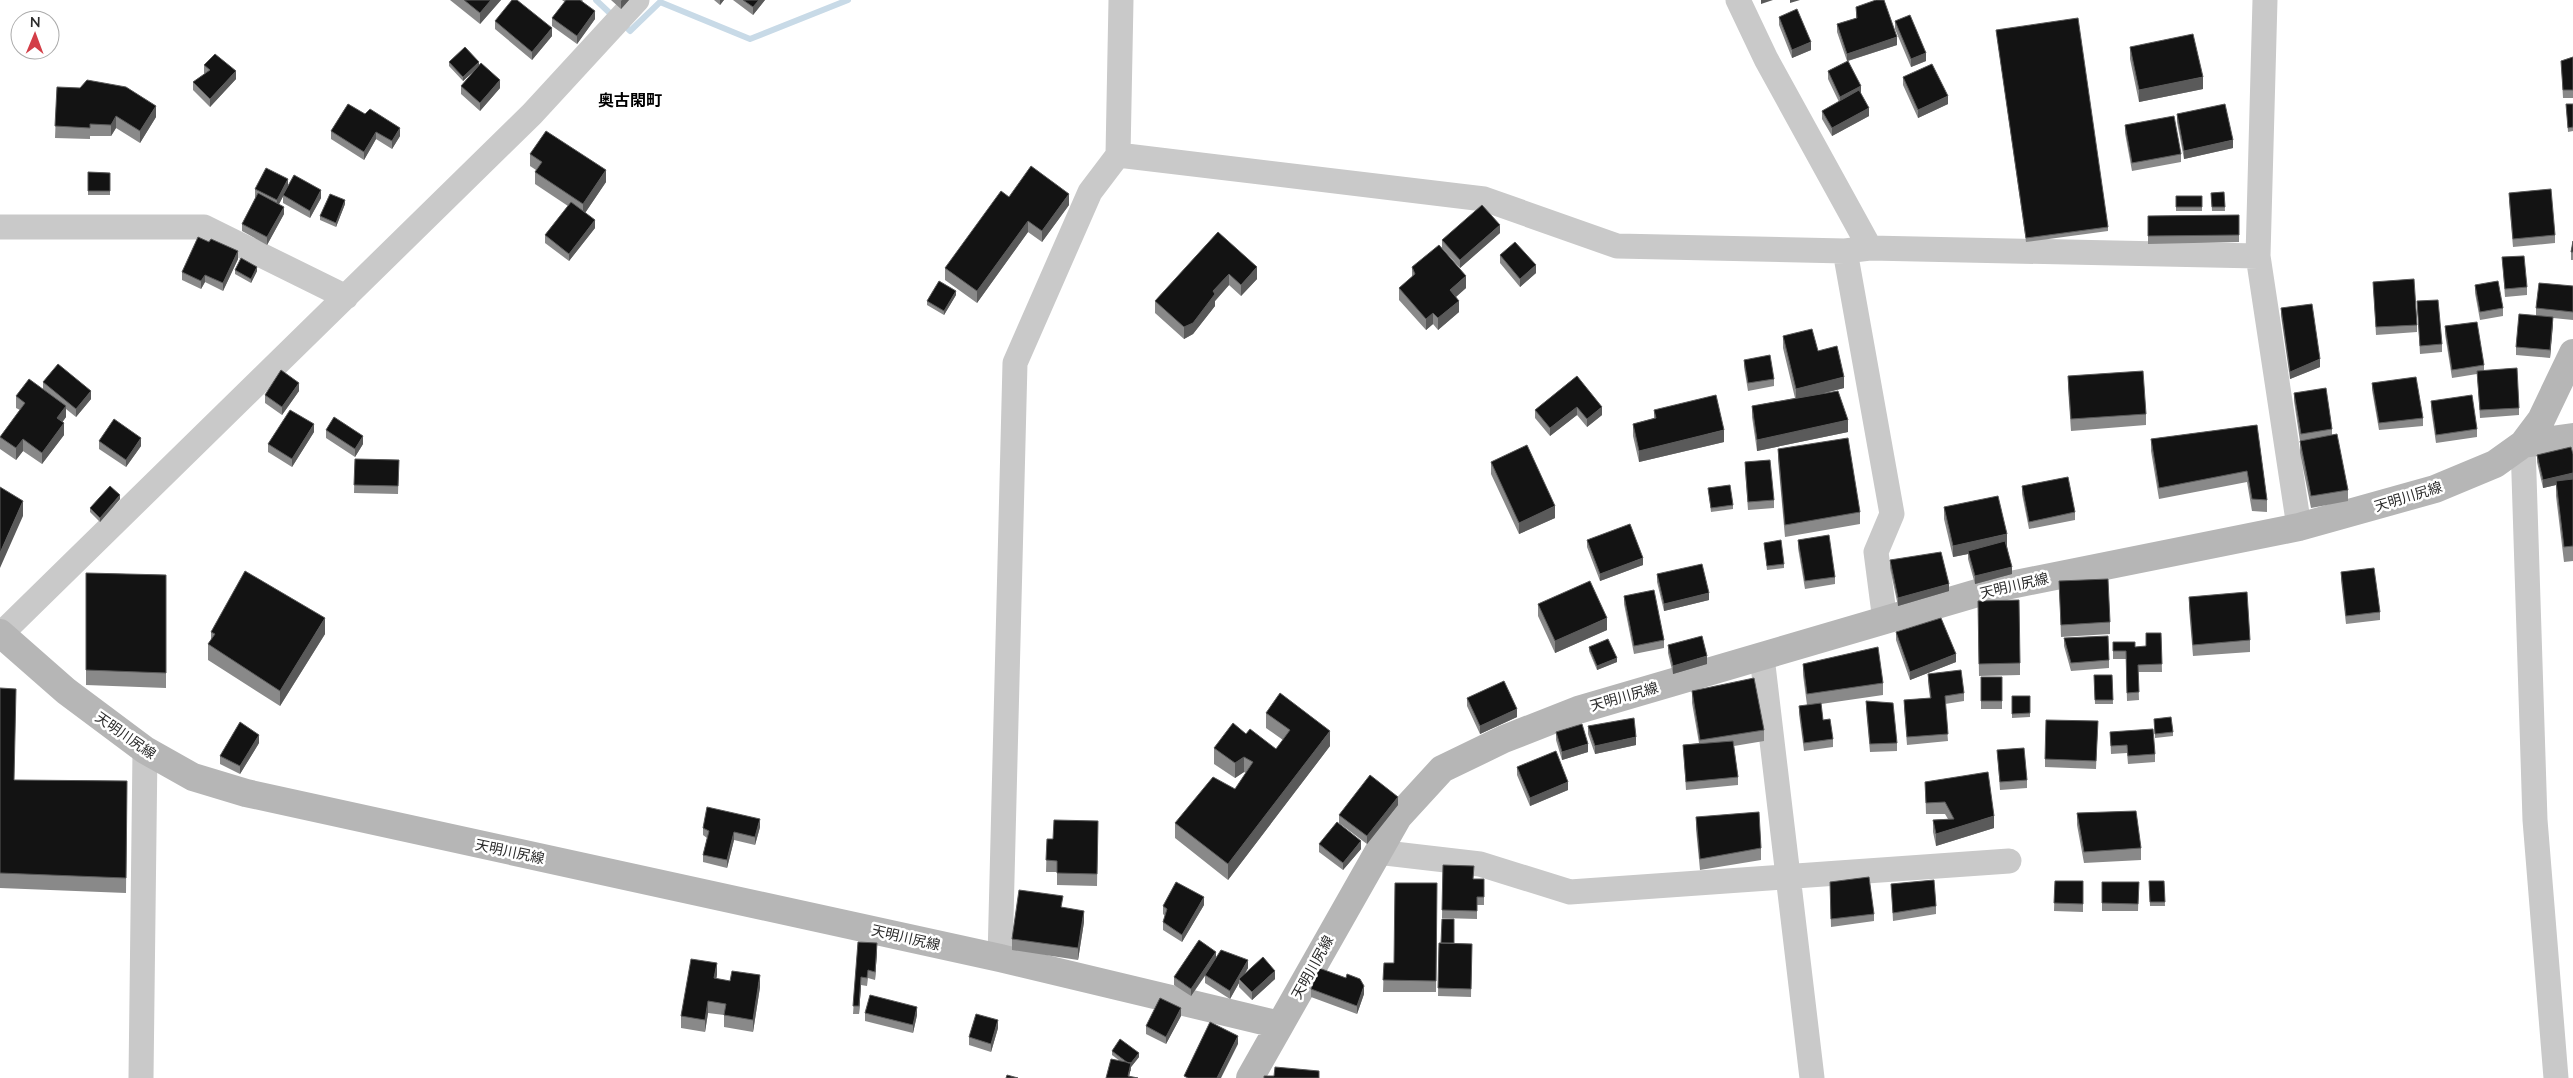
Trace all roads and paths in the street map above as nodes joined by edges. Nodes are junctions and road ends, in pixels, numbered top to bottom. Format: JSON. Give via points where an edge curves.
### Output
{"nodes":[{"id":1,"x":637,"y":0,"type":"edge"},
{"id":2,"x":1121,"y":0,"type":"edge"},
{"id":3,"x":1738,"y":0,"type":"edge"},
{"id":4,"x":2265,"y":0,"type":"edge"},
{"id":5,"x":1118,"y":155,"type":"junction"},
{"id":6,"x":0,"y":227,"type":"edge"},
{"id":7,"x":1870,"y":248,"type":"junction"},
{"id":8,"x":1845,"y":251,"type":"junction"},
{"id":9,"x":2258,"y":256,"type":"junction"},
{"id":10,"x":346,"y":297,"type":"junction"},
{"id":11,"x":2573,"y":354,"type":"edge"},
{"id":12,"x":2573,"y":437,"type":"edge"},
{"id":13,"x":2523,"y":444,"type":"junction"},
{"id":14,"x":2299,"y":527,"type":"junction"},
{"id":15,"x":1885,"y":621,"type":"junction"},
{"id":16,"x":0,"y":634,"type":"edge"},
{"id":17,"x":1762,"y":657,"type":"junction"},
{"id":18,"x":145,"y":750,"type":"junction"},
{"id":19,"x":1377,"y":852,"type":"junction"},
{"id":20,"x":2009,"y":862,"type":"dead end"},
{"id":21,"x":1790,"y":876,"type":"junction"},
{"id":22,"x":1000,"y":958,"type":"junction"},
{"id":23,"x":1280,"y":1025,"type":"junction"},
{"id":24,"x":141,"y":1078,"type":"edge"},
{"id":25,"x":1250,"y":1078,"type":"edge"},
{"id":26,"x":1812,"y":1078,"type":"edge"},
{"id":27,"x":2556,"y":1078,"type":"edge"}],
"edges":[{"from":1,"to":10,"type":"street","via":[[532,114]]},
{"from":2,"to":5,"type":"street"},
{"from":3,"to":7,"type":"street","via":[[1766,59]]},
{"from":4,"to":9,"type":"street"},
{"from":5,"to":8,"type":"street","via":[[1484,199],[1617,246]]},
{"from":5,"to":22,"type":"street","via":[[1090,192],[1015,363]]},
{"from":6,"to":10,"type":"street","via":[[204,226]]},
{"from":7,"to":8,"type":"street"},
{"from":7,"to":9,"type":"street"},
{"from":8,"to":15,"type":"street","via":[[1892,514],[1876,552]]},
{"from":9,"to":14,"type":"street"},
{"from":10,"to":16,"type":"street"},
{"from":11,"to":13,"type":"main road","via":[[2540,420]]},
{"from":12,"to":13,"type":"main road","name":"天明川尻線"},
{"from":13,"to":14,"type":"main road","name":"天明川尻線","via":[[2495,464],[2436,489]]},
{"from":13,"to":27,"type":"street","via":[[2535,820]]},
{"from":14,"to":15,"type":"main road","name":"天明川尻線","via":[[1991,589]]},
{"from":15,"to":17,"type":"main road","name":"天明川尻線"},
{"from":16,"to":18,"type":"main road","name":"天明川尻線","via":[[66,692]]},
{"from":17,"to":19,"type":"main road","name":"天明川尻線","via":[[1578,710],[1442,768],[1398,817]]},
{"from":17,"to":21,"type":"street"},
{"from":18,"to":22,"type":"main road","name":"天明川尻線","via":[[193,777],[246,793]]},
{"from":18,"to":24,"type":"street"},
{"from":19,"to":21,"type":"street","via":[[1480,864],[1570,892]]},
{"from":19,"to":23,"type":"main road","name":"天明川尻線"},
{"from":20,"to":21,"type":"street"},
{"from":21,"to":26,"type":"street"},
{"from":22,"to":23,"type":"main road","name":"天明川尻線"},
{"from":23,"to":25,"type":"main road"}]}
